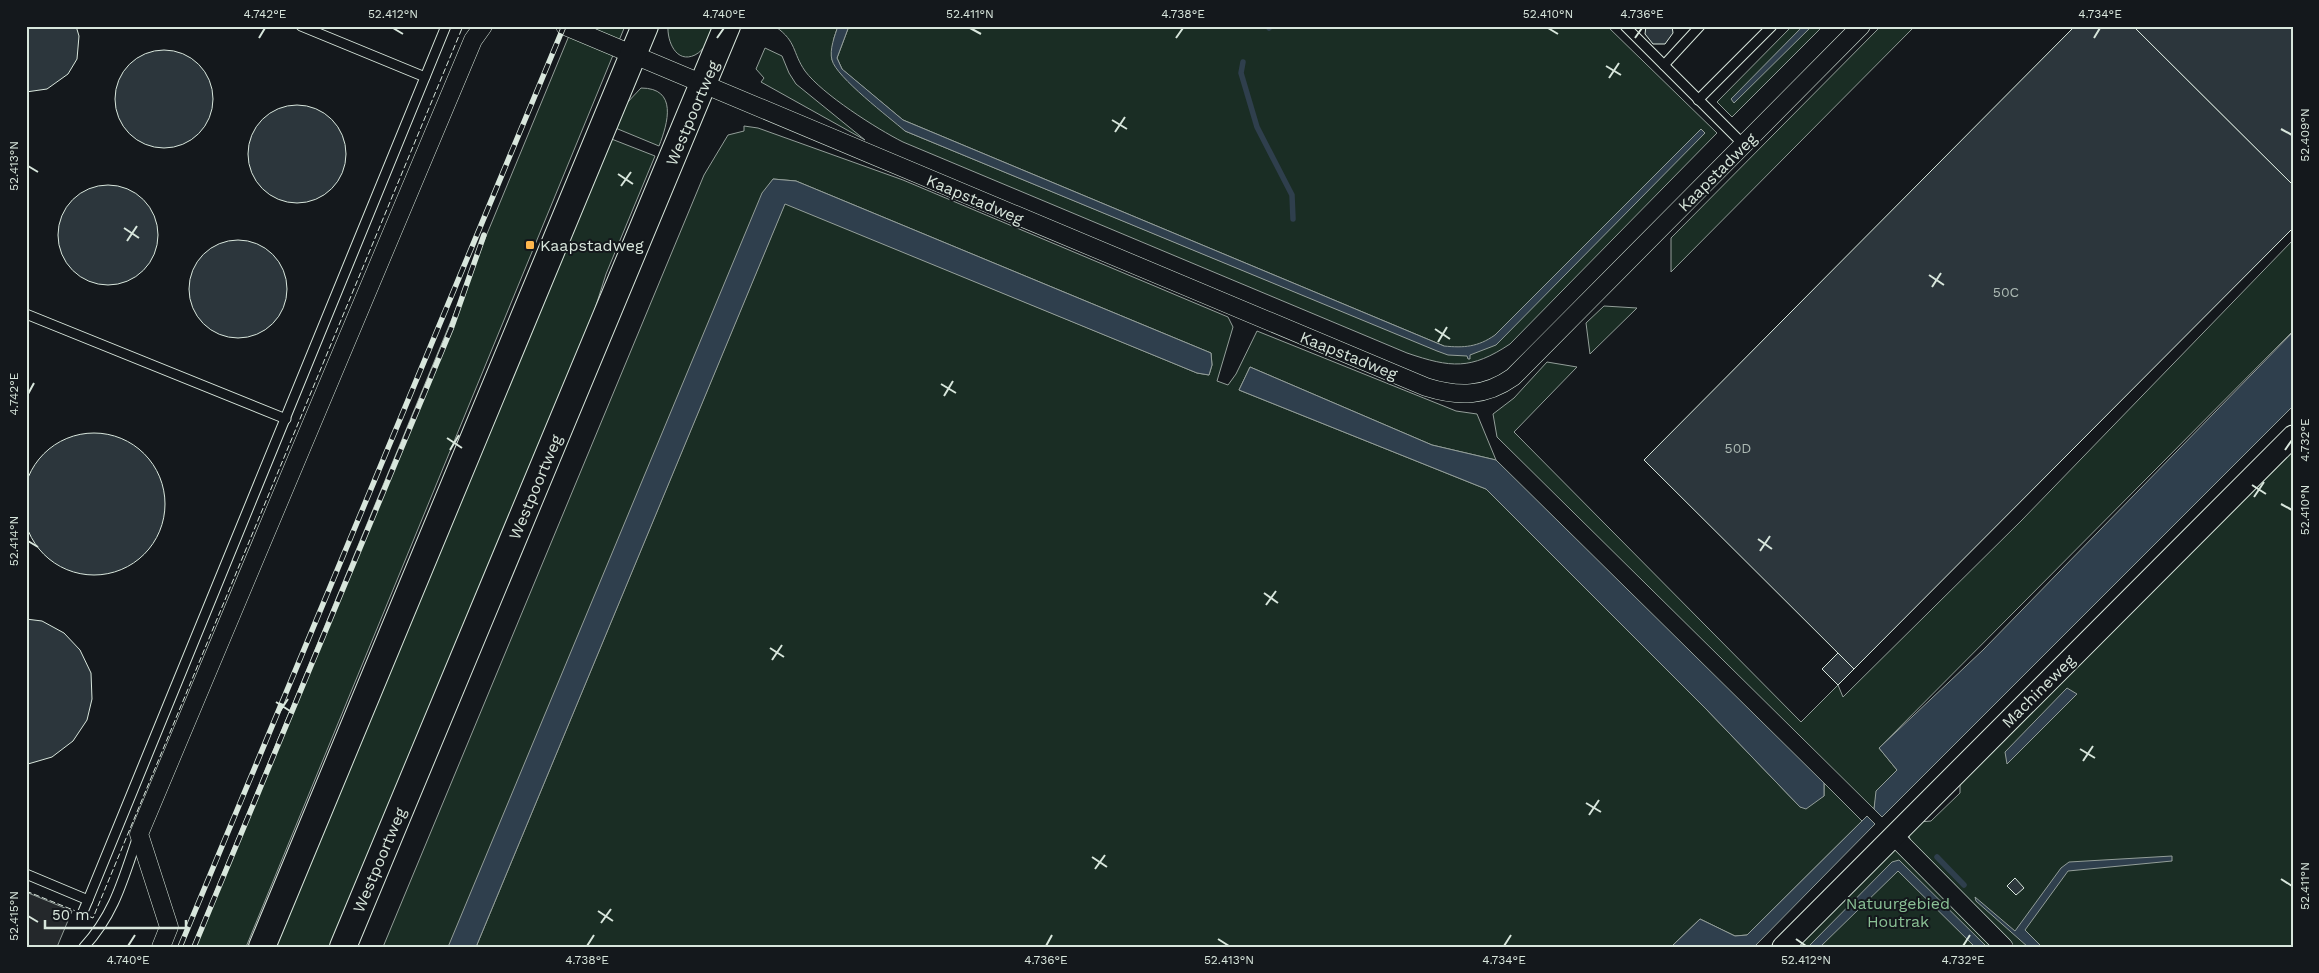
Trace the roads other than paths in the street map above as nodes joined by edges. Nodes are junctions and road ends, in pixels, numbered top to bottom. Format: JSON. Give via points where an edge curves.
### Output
{"nodes":[{"id":1,"x":301,"y":26,"type":"edge"},
{"id":2,"x":446,"y":26,"type":"edge"},
{"id":3,"x":483,"y":26,"type":"edge"},
{"id":4,"x":565,"y":26,"type":"edge"},
{"id":5,"x":645,"y":26,"type":"edge"},
{"id":6,"x":727,"y":26,"type":"edge"},
{"id":7,"x":1625,"y":26,"type":"edge"},
{"id":8,"x":1700,"y":26,"type":"edge"},
{"id":9,"x":1772,"y":26,"type":"edge"},
{"id":10,"x":1862,"y":26,"type":"edge"},
{"id":11,"x":634,"y":54,"type":"junction"},
{"id":12,"x":1664,"y":65,"type":"junction"},
{"id":13,"x":425,"y":77,"type":"junction"},
{"id":14,"x":704,"y":83,"type":"junction"},
{"id":15,"x":1698,"y":100,"type":"junction"},
{"id":16,"x":1744,"y":145,"type":"junction"},
{"id":17,"x":26,"y":314,"type":"edge"},
{"id":18,"x":286,"y":419,"type":"junction"},
{"id":19,"x":2293,"y":436,"type":"edge"},
{"id":20,"x":139,"y":834,"type":"junction"},
{"id":21,"x":1894,"y":836,"type":"junction"},
{"id":22,"x":26,"y":874,"type":"edge"},
{"id":23,"x":88,"y":900,"type":"junction"},
{"id":24,"x":82,"y":914,"type":"dead end"},
{"id":25,"x":84,"y":947,"type":"edge"},
{"id":26,"x":160,"y":947,"type":"edge"},
{"id":27,"x":262,"y":947,"type":"edge"},
{"id":28,"x":343,"y":947,"type":"edge"},
{"id":29,"x":1784,"y":947,"type":"edge"},
{"id":30,"x":2004,"y":947,"type":"edge"}],
"edges":[{"from":1,"to":13,"type":"lane"},
{"from":2,"to":13,"type":"lane"},
{"from":3,"to":20,"type":"street","via":[[474,40]]},
{"from":4,"to":11,"type":"street","name":"Kaapstadweg"},
{"from":5,"to":11,"type":"main road"},
{"from":6,"to":14,"type":"main road","name":"Westpoortweg"},
{"from":7,"to":12,"type":"lane"},
{"from":8,"to":12,"type":"lane"},
{"from":9,"to":15,"type":"lane"},
{"from":10,"to":16,"type":"street","name":"Kaapstadweg"},
{"from":11,"to":14,"type":"street","name":"Kaapstadweg"},
{"from":11,"to":27,"type":"main road"},
{"from":12,"to":15,"type":"lane"},
{"from":13,"to":18,"type":"lane"},
{"from":14,"to":16,"type":"street","name":"Kaapstadweg","via":[[1104,254],[1426,387],[1454,394],[1478,393],[1498,387],[1513,377]]},
{"from":14,"to":28,"type":"main road","name":"Westpoortweg"},
{"from":15,"to":16,"type":"lane"},
{"from":17,"to":18,"type":"lane"},
{"from":18,"to":23,"type":"lane"},
{"from":19,"to":21,"type":"street","name":"Machineweg"},
{"from":20,"to":25,"type":"lane","via":[[116,900],[101,928]]},
{"from":20,"to":26,"type":"street","via":[[169,927]]},
{"from":21,"to":29,"type":"street","name":"Machineweg"},
{"from":21,"to":30,"type":"street"},
{"from":22,"to":23,"type":"lane"},
{"from":23,"to":24,"type":"lane"}]}
